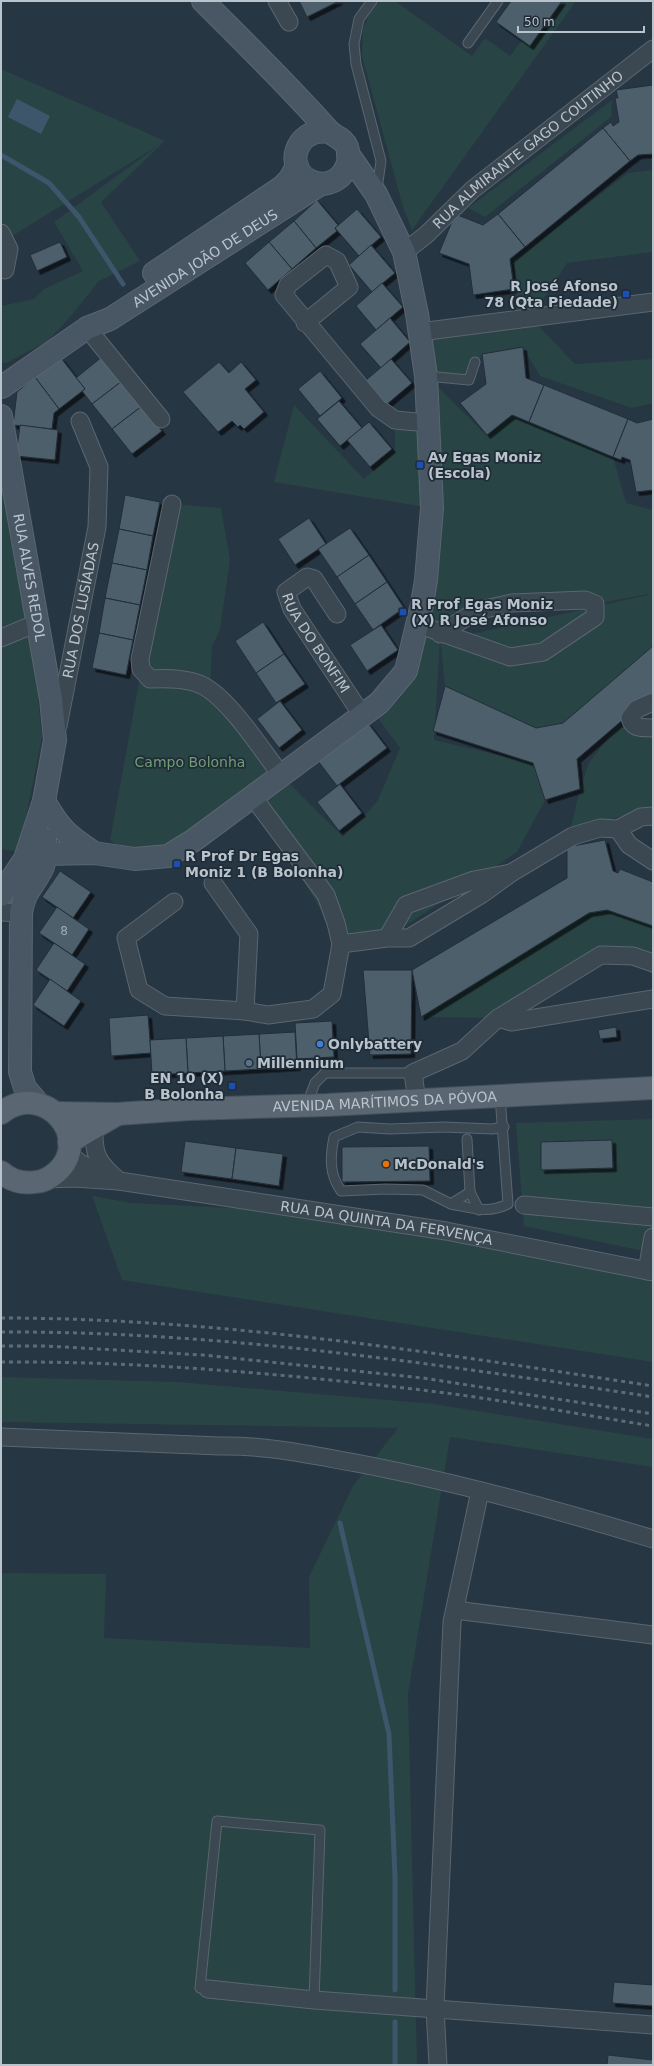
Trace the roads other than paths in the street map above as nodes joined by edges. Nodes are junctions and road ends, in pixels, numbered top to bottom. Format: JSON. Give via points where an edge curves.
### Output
{"nodes":[{"id":1,"x":203,"y":1,"type":"edge"},
{"id":2,"x":277,"y":1,"type":"edge"},
{"id":3,"x":372,"y":1,"type":"edge"},
{"id":4,"x":498,"y":1,"type":"edge"},
{"id":5,"x":289,"y":22,"type":"dead end"},
{"id":6,"x":468,"y":43,"type":"dead end"},
{"id":7,"x":653,"y":49,"type":"edge"},
{"id":8,"x":302,"y":101,"type":"junction"},
{"id":9,"x":329,"y":132,"type":"junction"},
{"id":10,"x":304,"y":137,"type":"junction"},
{"id":11,"x":348,"y":154,"type":"junction"},
{"id":12,"x":297,"y":166,"type":"junction"},
{"id":13,"x":330,"y":180,"type":"junction"},
{"id":14,"x":376,"y":194,"type":"junction"},
{"id":15,"x":1,"y":233,"type":"edge"},
{"id":16,"x":404,"y":252,"type":"junction"},
{"id":17,"x":5,"y":270,"type":"dead end"},
{"id":18,"x":653,"y":302,"type":"edge"},
{"id":19,"x":305,"y":322,"type":"dead end"},
{"id":20,"x":87,"y":328,"type":"junction"},
{"id":21,"x":420,"y":332,"type":"junction"},
{"id":22,"x":475,"y":362,"type":"dead end"},
{"id":23,"x":426,"y":376,"type":"junction"},
{"id":24,"x":1,"y":392,"type":"edge"},
{"id":25,"x":1,"y":416,"type":"edge"},
{"id":26,"x":161,"y":419,"type":"dead end"},
{"id":27,"x":80,"y":421,"type":"dead end"},
{"id":28,"x":428,"y":424,"type":"junction"},
{"id":29,"x":172,"y":504,"type":"dead end"},
{"id":30,"x":337,"y":614,"type":"dead end"},
{"id":31,"x":37,"y":623,"type":"junction"},
{"id":32,"x":417,"y":624,"type":"junction"},
{"id":33,"x":440,"y":634,"type":"junction"},
{"id":34,"x":1,"y":638,"type":"edge"},
{"id":35,"x":653,"y":702,"type":"edge"},
{"id":36,"x":362,"y":715,"type":"junction"},
{"id":37,"x":653,"y":728,"type":"edge"},
{"id":38,"x":55,"y":740,"type":"junction"},
{"id":39,"x":281,"y":775,"type":"junction"},
{"id":40,"x":253,"y":796,"type":"junction"},
{"id":41,"x":44,"y":801,"type":"junction"},
{"id":42,"x":653,"y":816,"type":"edge"},
{"id":43,"x":618,"y":829,"type":"junction"},
{"id":44,"x":68,"y":836,"type":"junction"},
{"id":45,"x":41,"y":851,"type":"junction"},
{"id":46,"x":94,"y":852,"type":"junction"},
{"id":47,"x":653,"y":861,"type":"edge"},
{"id":48,"x":511,"y":873,"type":"junction"},
{"id":49,"x":213,"y":883,"type":"dead end"},
{"id":50,"x":1,"y":895,"type":"edge"},
{"id":51,"x":174,"y":902,"type":"dead end"},
{"id":52,"x":11,"y":912,"type":"edge"},
{"id":53,"x":387,"y":938,"type":"junction"},
{"id":54,"x":342,"y":944,"type":"junction"},
{"id":55,"x":653,"y":963,"type":"edge"},
{"id":56,"x":653,"y":999,"type":"edge"},
{"id":57,"x":245,"y":1011,"type":"junction"},
{"id":58,"x":498,"y":1018,"type":"junction"},
{"id":59,"x":413,"y":1073,"type":"junction"},
{"id":60,"x":653,"y":1088,"type":"edge"},
{"id":61,"x":500,"y":1096,"type":"junction"},
{"id":62,"x":417,"y":1101,"type":"junction"},
{"id":63,"x":307,"y":1104,"type":"junction"},
{"id":64,"x":47,"y":1108,"type":"junction"},
{"id":65,"x":1,"y":1113,"type":"edge"},
{"id":66,"x":117,"y":1114,"type":"junction"},
{"id":67,"x":94,"y":1126,"type":"junction"},
{"id":68,"x":504,"y":1127,"type":"junction"},
{"id":69,"x":467,"y":1139,"type":"dead end"},
{"id":70,"x":69,"y":1147,"type":"junction"},
{"id":71,"x":1,"y":1172,"type":"edge"},
{"id":72,"x":47,"y":1179,"type":"junction"},
{"id":73,"x":119,"y":1181,"type":"junction"},
{"id":74,"x":470,"y":1192,"type":"junction"},
{"id":75,"x":451,"y":1204,"type":"junction"},
{"id":76,"x":524,"y":1205,"type":"dead end"},
{"id":77,"x":479,"y":1210,"type":"junction"},
{"id":78,"x":653,"y":1217,"type":"edge"},
{"id":79,"x":653,"y":1237,"type":"edge"},
{"id":80,"x":650,"y":1272,"type":"edge"},
{"id":81,"x":1,"y":1437,"type":"edge"},
{"id":82,"x":480,"y":1491,"type":"junction"},
{"id":83,"x":653,"y":1539,"type":"edge"},
{"id":84,"x":455,"y":1610,"type":"junction"},
{"id":85,"x":653,"y":1635,"type":"edge"},
{"id":86,"x":204,"y":1989,"type":"joint"},
{"id":87,"x":314,"y":2000,"type":"junction"},
{"id":88,"x":435,"y":2008,"type":"junction"},
{"id":89,"x":653,"y":2025,"type":"edge"},
{"id":90,"x":438,"y":2065,"type":"edge"}],
"edges":[{"from":1,"to":8,"type":"street"},
{"from":2,"to":5,"type":"street"},
{"from":3,"to":14,"type":"lane","via":[[359,19],[354,44],[356,64],[381,161]]},
{"from":4,"to":6,"type":"lane"},
{"from":7,"to":16,"type":"street","name":"RUA ALMIRANTE GAGO COUTINHO","via":[[472,190],[426,235]]},
{"from":8,"to":9,"type":"street"},
{"from":8,"to":10,"type":"street"},
{"from":9,"to":10,"type":"street","via":[[316,131]]},
{"from":9,"to":11,"type":"street","via":[[342,140]]},
{"from":10,"to":12,"type":"street","via":[[296,150]]},
{"from":11,"to":13,"type":"street","via":[[348,163]]},
{"from":11,"to":14,"type":"street"},
{"from":12,"to":13,"type":"street","via":[[306,178]]},
{"from":12,"to":20,"type":"street","name":"AVENIDA JOÃO DE DEUS","via":[[282,187],[102,308]]},
{"from":13,"to":14,"type":"street"},
{"from":13,"to":20,"type":"street","name":"AVENIDA JOÃO DE DEUS","via":[[110,319]]},
{"from":14,"to":16,"type":"street"},
{"from":15,"to":17,"type":"street","via":[[9,249]]},
{"from":16,"to":21,"type":"street"},
{"from":18,"to":21,"type":"street"},
{"from":19,"to":28,"type":"street","via":[[378,408],[395,420]]},
{"from":20,"to":24,"type":"street","name":"AVENIDA JOÃO DE DEUS"},
{"from":20,"to":26,"type":"street"},
{"from":21,"to":23,"type":"street"},
{"from":22,"to":23,"type":"lane","via":[[469,380]]},
{"from":23,"to":28,"type":"street"},
{"from":25,"to":31,"type":"street","name":"RUA ALVES REDOL"},
{"from":27,"to":38,"type":"street","name":"RUA DOS LUSÍADAS","via":[[99,467],[97,527]]},
{"from":28,"to":32,"type":"street","via":[[432,508],[426,580]]},
{"from":29,"to":39,"type":"street","via":[[140,659],[141,669],[150,679],[170,678],[194,682],[210,689]]},
{"from":30,"to":36,"type":"street","name":"RUA DO BONFIM","via":[[314,579],[307,577],[286,592],[292,609]]},
{"from":31,"to":34,"type":"street"},
{"from":31,"to":38,"type":"street","name":"RUA ALVES REDOL","via":[[51,699]]},
{"from":32,"to":33,"type":"street"},
{"from":32,"to":36,"type":"street","via":[[406,671],[378,703]]},
{"from":33,"to":33,"type":"street","via":[[510,657],[543,652],[595,617],[595,604],[585,600],[512,603],[476,611],[458,620]]},
{"from":35,"to":37,"type":"street","via":[[637,709],[630,718],[636,727]]},
{"from":36,"to":39,"type":"street"},
{"from":38,"to":41,"type":"street","name":"RUA DOS LUSÍADAS"},
{"from":39,"to":40,"type":"street"},
{"from":40,"to":46,"type":"street","via":[[168,856],[135,859]]},
{"from":40,"to":54,"type":"street","via":[[326,895]]},
{"from":41,"to":44,"type":"street","via":[[57,825]]},
{"from":41,"to":45,"type":"street","name":"RUA DOS LUSÍADAS"},
{"from":42,"to":43,"type":"street","via":[[641,817]]},
{"from":43,"to":47,"type":"street","via":[[629,845]]},
{"from":43,"to":48,"type":"street","via":[[600,828],[574,836]]},
{"from":44,"to":45,"type":"street"},
{"from":44,"to":46,"type":"street"},
{"from":45,"to":46,"type":"street"},
{"from":45,"to":50,"type":"street","name":"RUA DOS LUSÍADAS","via":[[25,859]]},
{"from":45,"to":52,"type":"street","via":[[31,884],[22,902]]},
{"from":48,"to":53,"type":"street","via":[[482,894],[409,938]]},
{"from":48,"to":53,"type":"street","via":[[474,880],[406,905]]},
{"from":49,"to":57,"type":"street","via":[[249,934]]},
{"from":51,"to":57,"type":"street","via":[[126,938],[138,990],[166,1006]]},
{"from":52,"to":64,"type":"street","via":[[20,1072],[26,1088]]},
{"from":53,"to":54,"type":"street"},
{"from":54,"to":57,"type":"street","via":[[332,994],[313,1009],[268,1015]]},
{"from":55,"to":58,"type":"street","via":[[633,956],[601,955]]},
{"from":56,"to":58,"type":"street","via":[[511,1022]]},
{"from":58,"to":59,"type":"street","via":[[462,1051]]},
{"from":59,"to":62,"type":"street"},
{"from":59,"to":63,"type":"lane","via":[[325,1073],[315,1083]]},
{"from":60,"to":61,"type":"main road","name":"AVENIDA MARÍTIMOS DA PÓVOA"},
{"from":61,"to":62,"type":"main road","name":"AVENIDA MARÍTIMOS DA PÓVOA"},
{"from":61,"to":68,"type":"lane"},
{"from":62,"to":63,"type":"main road","name":"AVENIDA MARÍTIMOS DA PÓVOA"},
{"from":63,"to":66,"type":"main road","name":"AVENIDA MARÍTIMOS DA PÓVOA"},
{"from":64,"to":65,"type":"main road","name":"AVENIDA MARÍTIMOS DA PÓVOA","via":[[27,1102],[13,1105]]},
{"from":64,"to":66,"type":"main road","name":"AVENIDA MARÍTIMOS DA PÓVOA"},
{"from":64,"to":70,"type":"main road","via":[[67,1130]]},
{"from":66,"to":67,"type":"main road","name":"AVENIDA MARÍTIMOS DA PÓVOA"},
{"from":67,"to":70,"type":"main road","name":"AVENIDA MARÍTIMOS DA PÓVOA"},
{"from":67,"to":73,"type":"street","via":[[93,1142],[96,1156],[103,1168]]},
{"from":68,"to":75,"type":"lane","via":[[358,1127],[334,1138],[330,1156],[334,1181],[341,1191],[423,1190]]},
{"from":68,"to":77,"type":"lane","via":[[508,1204],[495,1210]]},
{"from":69,"to":74,"type":"lane"},
{"from":70,"to":72,"type":"main road","via":[[59,1170]]},
{"from":70,"to":73,"type":"street","name":"RUA DA QUINTA DA FERVENÇA","via":[[80,1163]]},
{"from":71,"to":72,"type":"main road","via":[[14,1180],[26,1183]]},
{"from":72,"to":73,"type":"street","name":"RUA DA QUINTA DA FERVENÇA"},
{"from":73,"to":80,"type":"street","name":"RUA DA QUINTA DA FERVENÇA","via":[[446,1231]]},
{"from":74,"to":75,"type":"lane"},
{"from":74,"to":77,"type":"lane"},
{"from":75,"to":77,"type":"lane"},
{"from":76,"to":78,"type":"street"},
{"from":79,"to":80,"type":"street"},
{"from":81,"to":82,"type":"street","via":[[250,1446],[395,1471]]},
{"from":82,"to":83,"type":"street","via":[[563,1511]]},
{"from":82,"to":84,"type":"street"},
{"from":84,"to":85,"type":"street"},
{"from":84,"to":88,"type":"street","via":[[452,1622]]},
{"from":86,"to":87,"type":"street"},
{"from":86,"to":87,"type":"lane","via":[[217,1821],[320,1830]]},
{"from":87,"to":88,"type":"street"},
{"from":88,"to":89,"type":"street"},
{"from":88,"to":90,"type":"street"}]}
